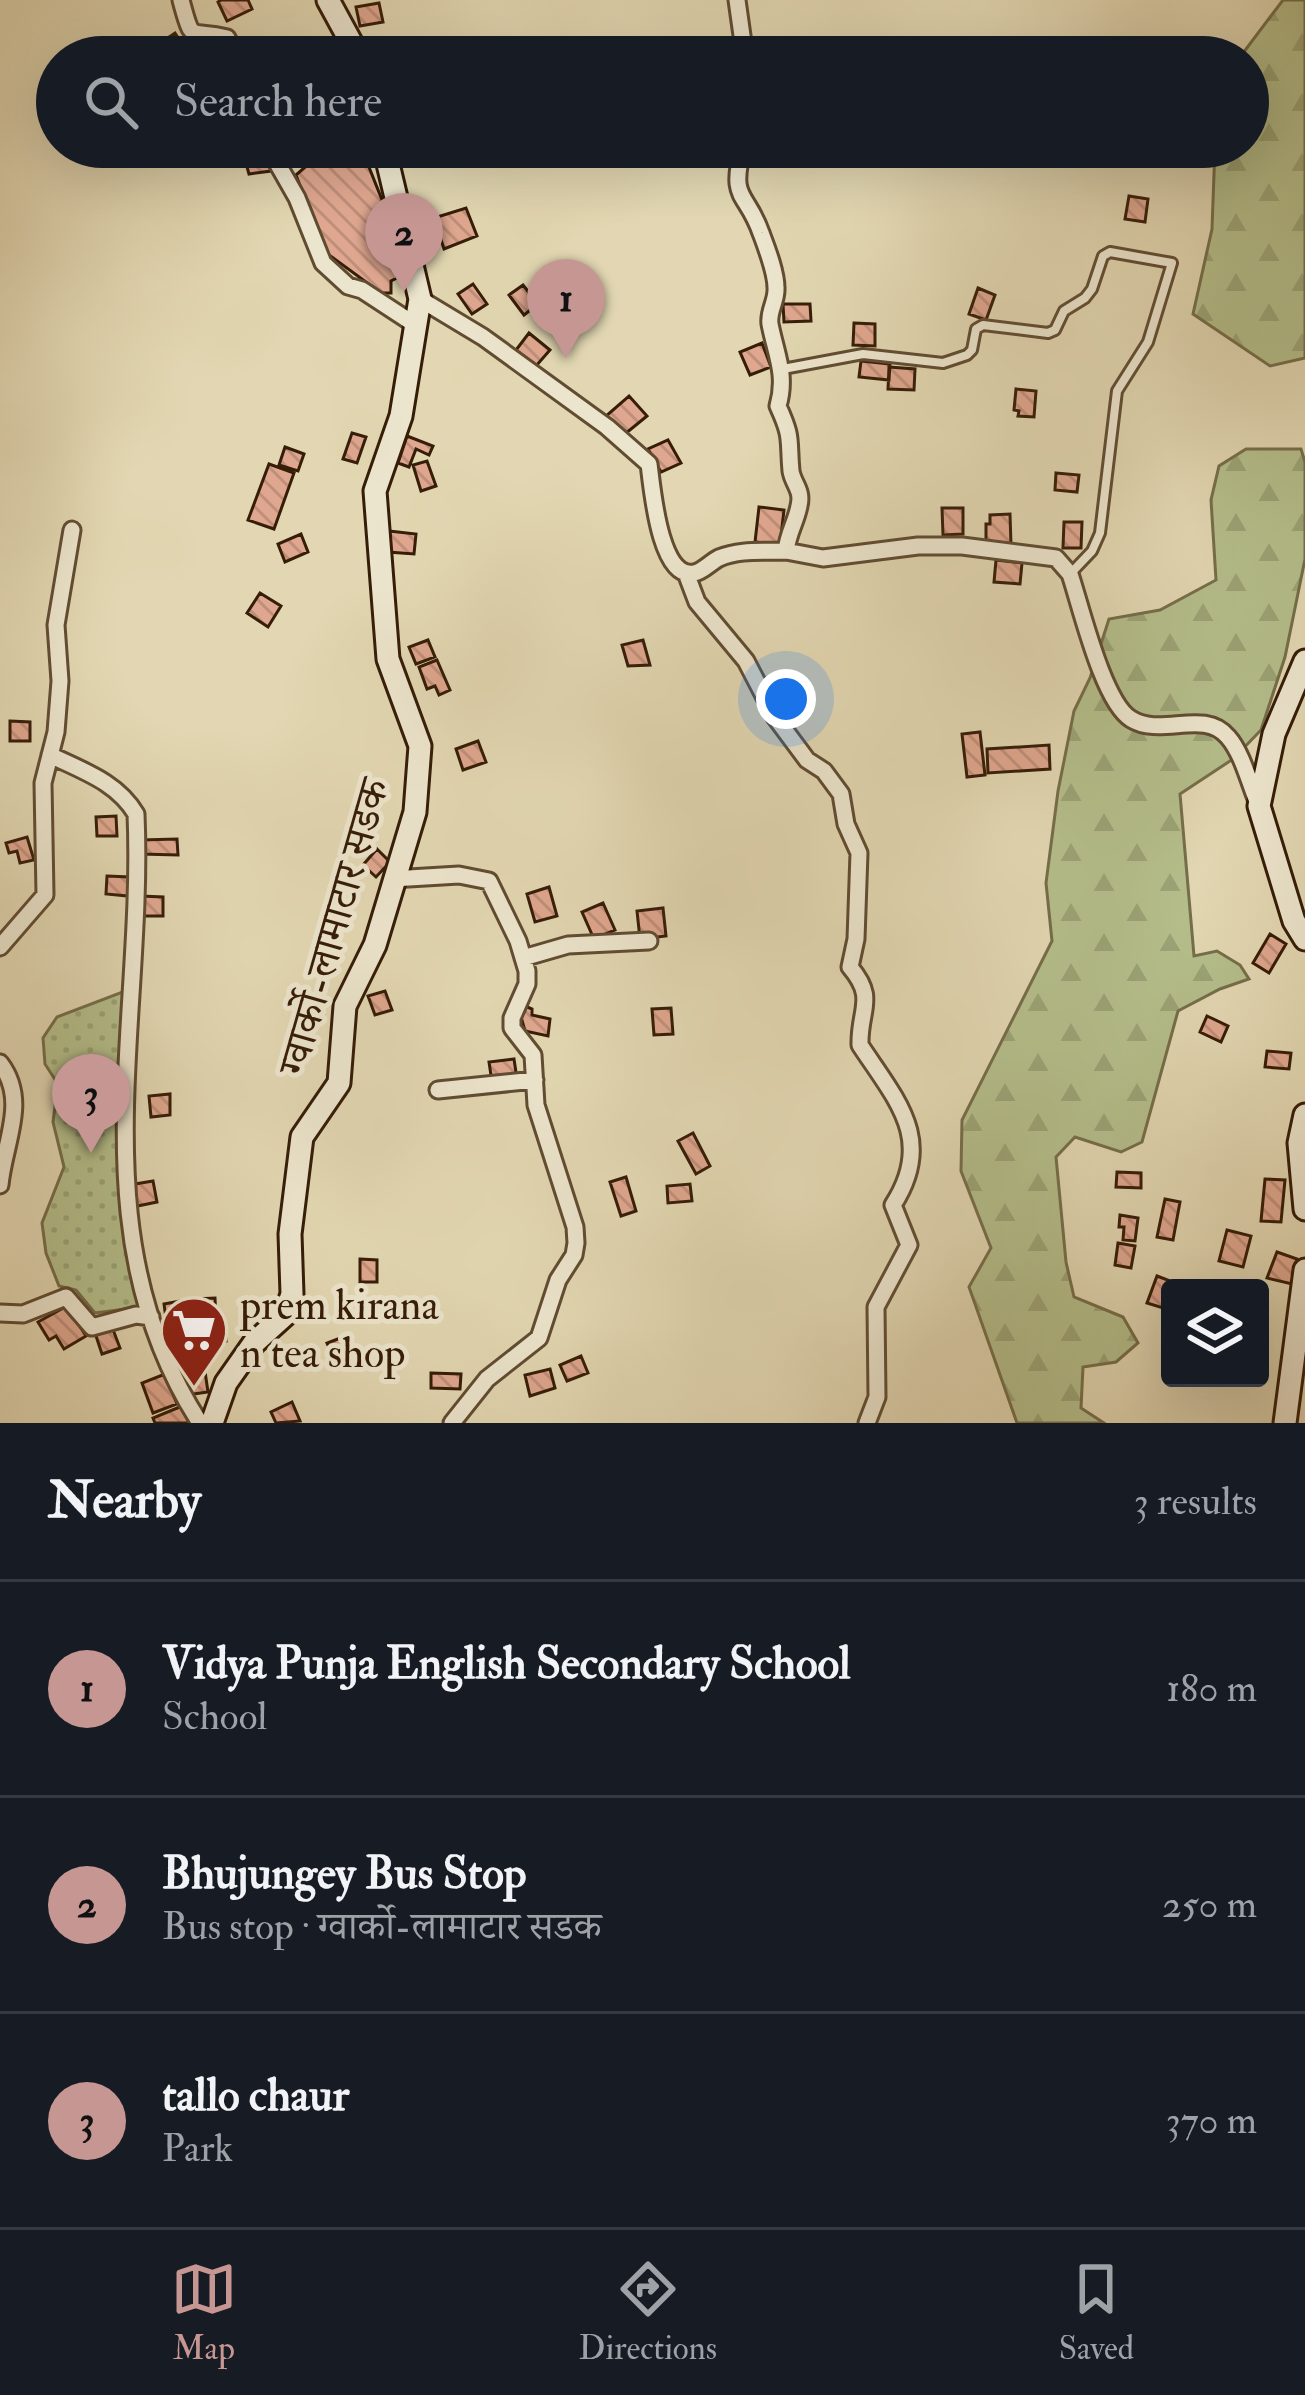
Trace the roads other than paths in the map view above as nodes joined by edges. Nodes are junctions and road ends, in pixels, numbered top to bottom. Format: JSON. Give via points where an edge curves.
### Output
{"nodes":[{"id":1,"x":182,"y":0,"type":"edge"},
{"id":2,"x":328,"y":0,"type":"edge"},
{"id":3,"x":737,"y":0,"type":"edge"},
{"id":4,"x":198,"y":36,"type":"edge"},
{"id":5,"x":347,"y":36,"type":"edge"},
{"id":6,"x":742,"y":36,"type":"edge"},
{"id":7,"x":280,"y":168,"type":"edge"},
{"id":8,"x":389,"y":168,"type":"edge"},
{"id":9,"x":738,"y":168,"type":"edge"},
{"id":10,"x":420,"y":298,"type":"junction"},
{"id":11,"x":417,"y":326,"type":"junction"},
{"id":12,"x":783,"y":369,"type":"junction"},
{"id":13,"x":72,"y":530,"type":"dead end"},
{"id":14,"x":786,"y":551,"type":"junction"},
{"id":15,"x":686,"y":573,"type":"junction"},
{"id":16,"x":1070,"y":574,"type":"junction"},
{"id":17,"x":1305,"y":661,"type":"edge"},
{"id":18,"x":50,"y":755,"type":"junction"},
{"id":19,"x":1259,"y":806,"type":"junction"},
{"id":20,"x":392,"y":879,"type":"junction"},
{"id":21,"x":1305,"y":939,"type":"edge"},
{"id":22,"x":649,"y":941,"type":"dead end"},
{"id":23,"x":0,"y":947,"type":"edge"},
{"id":24,"x":523,"y":958,"type":"junction"},
{"id":25,"x":0,"y":1063,"type":"edge"},
{"id":26,"x":535,"y":1080,"type":"junction"},
{"id":27,"x":438,"y":1090,"type":"dead end"},
{"id":28,"x":1305,"y":1115,"type":"edge"},
{"id":29,"x":0,"y":1185,"type":"edge"},
{"id":30,"x":1305,"y":1209,"type":"edge"},
{"id":31,"x":1305,"y":1270,"type":"edge"},
{"id":32,"x":0,"y":1313,"type":"edge"},
{"id":33,"x":151,"y":1317,"type":"junction"},
{"id":34,"x":200,"y":1423,"type":"edge"},
{"id":35,"x":212,"y":1423,"type":"edge"},
{"id":36,"x":452,"y":1423,"type":"edge"},
{"id":37,"x":867,"y":1423,"type":"edge"},
{"id":38,"x":1285,"y":1423,"type":"edge"}],
"edges":[{"from":1,"to":4,"type":"street"},
{"from":2,"to":5,"type":"main road"},
{"from":3,"to":6,"type":"street"},
{"from":7,"to":11,"type":"street","via":[[322,263]]},
{"from":8,"to":10,"type":"main road","name":"ग्वार्को-लामाटार सडक"},
{"from":9,"to":12,"type":"street","via":[[738,195],[760,228],[776,289],[769,318]]},
{"from":10,"to":11,"type":"main road","name":"ग्वार्को-लामाटार सडक"},
{"from":10,"to":15,"type":"street","via":[[650,464],[660,537]]},
{"from":11,"to":20,"type":"main road","name":"ग्वार्को-लामाटार सडक","via":[[401,416],[375,491],[388,659],[420,746],[415,812]]},
{"from":12,"to":14,"type":"street","via":[[778,406],[800,488]]},
{"from":12,"to":16,"type":"lane","via":[[863,354],[943,363],[967,356],[983,325],[1055,330],[1064,310],[1092,289],[1110,252],[1172,263],[1148,342],[1117,391],[1100,532]]},
{"from":13,"to":18,"type":"street","via":[[56,625],[60,681]]},
{"from":14,"to":15,"type":"street","via":[[739,552]]},
{"from":14,"to":16,"type":"street","via":[[823,558],[962,546],[1055,558]]},
{"from":15,"to":37,"type":"street","via":[[690,591],[746,661],[775,717],[841,794],[859,853],[850,967],[868,998],[860,1045],[904,1114],[913,1148],[908,1181],[893,1205],[909,1245],[876,1307],[877,1397]]},
{"from":16,"to":19,"type":"street","via":[[1113,699],[1129,718],[1152,727],[1208,724],[1228,737]]},
{"from":17,"to":19,"type":"main road","via":[[1274,734]]},
{"from":18,"to":23,"type":"street","via":[[45,895]]},
{"from":18,"to":33,"type":"street","via":[[111,785],[136,814],[123,1162],[128,1227]]},
{"from":19,"to":21,"type":"main road"},
{"from":20,"to":24,"type":"street","via":[[489,880]]},
{"from":20,"to":35,"type":"main road","name":"ग्वार्को-लामाटार सडक","via":[[375,945],[345,1006],[339,1083],[302,1137],[292,1294],[285,1315],[226,1383]]},
{"from":22,"to":24,"type":"street","via":[[568,945]]},
{"from":24,"to":26,"type":"street","via":[[527,984],[512,1028],[532,1055]]},
{"from":25,"to":29,"type":"street","via":[[16,1097]]},
{"from":26,"to":27,"type":"street"},
{"from":26,"to":36,"type":"street","via":[[575,1227],[574,1255],[539,1337],[487,1379]]},
{"from":28,"to":30,"type":"main road","via":[[1298,1143]]},
{"from":31,"to":38,"type":"main road"},
{"from":32,"to":33,"type":"street","via":[[23,1314],[65,1297],[92,1327]]},
{"from":33,"to":34,"type":"street","via":[[171,1378]]}]}
